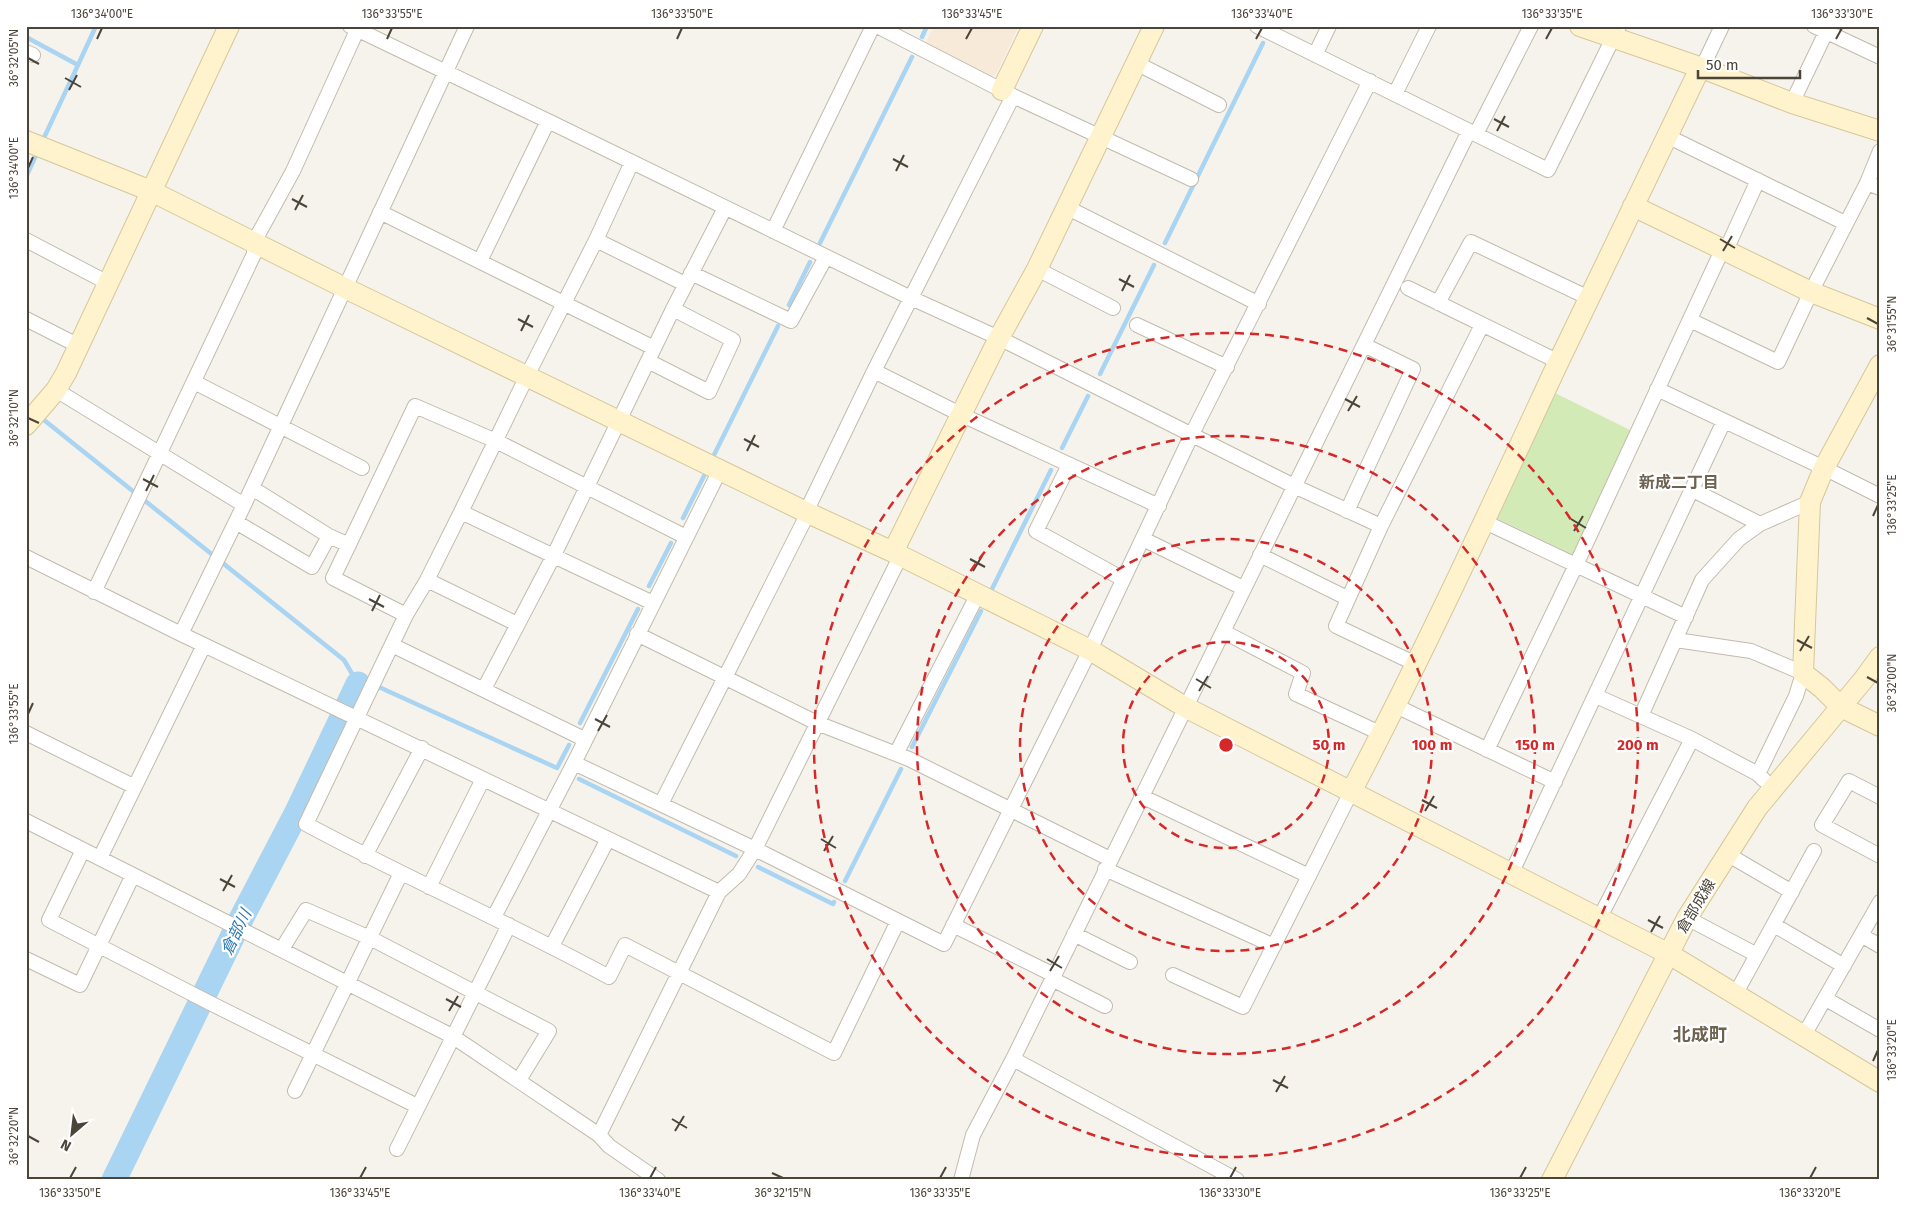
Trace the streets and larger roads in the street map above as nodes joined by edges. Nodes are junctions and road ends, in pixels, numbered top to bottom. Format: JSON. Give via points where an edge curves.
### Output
{"nodes":[{"id":1,"x":229,"y":26,"type":"edge"},
{"id":2,"x":467,"y":26,"type":"edge"},
{"id":3,"x":875,"y":26,"type":"edge"},
{"id":4,"x":1033,"y":26,"type":"edge"},
{"id":5,"x":1154,"y":26,"type":"edge"},
{"id":6,"x":1257,"y":26,"type":"edge"},
{"id":7,"x":1329,"y":26,"type":"edge"},
{"id":8,"x":1429,"y":26,"type":"edge"},
{"id":9,"x":1531,"y":26,"type":"edge"},
{"id":10,"x":1580,"y":26,"type":"edge"},
{"id":11,"x":1722,"y":26,"type":"edge"},
{"id":12,"x":355,"y":27,"type":"edge"},
{"id":13,"x":1823,"y":28,"type":"edge"},
{"id":14,"x":1616,"y":32,"type":"edge"},
{"id":15,"x":1315,"y":55,"type":"junction"},
{"id":16,"x":1880,"y":57,"type":"edge"},
{"id":17,"x":1136,"y":64,"type":"junction"},
{"id":18,"x":1701,"y":68,"type":"junction"},
{"id":19,"x":446,"y":72,"type":"junction"},
{"id":20,"x":1370,"y":81,"type":"junction"},
{"id":21,"x":1007,"y":93,"type":"junction"},
{"id":22,"x":1395,"y":94,"type":"junction"},
{"id":23,"x":1792,"y":103,"type":"junction"},
{"id":24,"x":1219,"y":105,"type":"dead end"},
{"id":25,"x":548,"y":121,"type":"junction"},
{"id":26,"x":1880,"y":131,"type":"edge"},
{"id":27,"x":1473,"y":132,"type":"junction"},
{"id":28,"x":1101,"y":136,"type":"junction"},
{"id":29,"x":1667,"y":136,"type":"junction"},
{"id":30,"x":35,"y":144,"type":"edge"},
{"id":31,"x":1880,"y":150,"type":"edge"},
{"id":32,"x":632,"y":162,"type":"junction"},
{"id":33,"x":1191,"y":179,"type":"dead end"},
{"id":34,"x":1758,"y":180,"type":"junction"},
{"id":35,"x":1866,"y":182,"type":"junction"},
{"id":36,"x":1880,"y":188,"type":"edge"},
{"id":37,"x":151,"y":191,"type":"junction"},
{"id":38,"x":1633,"y":206,"type":"junction"},
{"id":39,"x":1066,"y":207,"type":"junction"},
{"id":40,"x":725,"y":208,"type":"junction"},
{"id":41,"x":380,"y":212,"type":"junction"},
{"id":42,"x":1846,"y":222,"type":"junction"},
{"id":43,"x":773,"y":231,"type":"junction"},
{"id":44,"x":26,"y":240,"type":"edge"},
{"id":45,"x":596,"y":240,"type":"junction"},
{"id":46,"x":254,"y":242,"type":"junction"},
{"id":47,"x":1724,"y":249,"type":"junction"},
{"id":48,"x":826,"y":257,"type":"junction"},
{"id":49,"x":480,"y":261,"type":"junction"},
{"id":50,"x":1037,"y":268,"type":"junction"},
{"id":51,"x":688,"y":279,"type":"junction"},
{"id":52,"x":108,"y":283,"type":"junction"},
{"id":53,"x":345,"y":288,"type":"junction"},
{"id":54,"x":1408,"y":288,"type":"dead end"},
{"id":55,"x":1811,"y":292,"type":"junction"},
{"id":56,"x":911,"y":298,"type":"junction"},
{"id":57,"x":1589,"y":298,"type":"junction"},
{"id":58,"x":565,"y":302,"type":"junction"},
{"id":59,"x":1438,"y":303,"type":"junction"},
{"id":60,"x":1259,"y":304,"type":"junction"},
{"id":61,"x":1113,"y":308,"type":"dead end"},
{"id":62,"x":673,"y":309,"type":"junction"},
{"id":63,"x":26,"y":318,"type":"edge"},
{"id":64,"x":1880,"y":319,"type":"edge"},
{"id":65,"x":1690,"y":320,"type":"junction"},
{"id":66,"x":1137,"y":325,"type":"dead end"},
{"id":67,"x":1482,"y":325,"type":"junction"},
{"id":68,"x":999,"y":338,"type":"junction"},
{"id":69,"x":1364,"y":345,"type":"junction"},
{"id":70,"x":79,"y":346,"type":"junction"},
{"id":71,"x":654,"y":348,"type":"junction"},
{"id":72,"x":648,"y":361,"type":"junction"},
{"id":73,"x":1559,"y":362,"type":"junction"},
{"id":74,"x":1880,"y":365,"type":"edge"},
{"id":75,"x":1227,"y":367,"type":"junction"},
{"id":76,"x":874,"y":370,"type":"junction"},
{"id":77,"x":527,"y":376,"type":"junction"},
{"id":78,"x":194,"y":382,"type":"junction"},
{"id":79,"x":1657,"y":389,"type":"junction"},
{"id":80,"x":56,"y":390,"type":"junction"},
{"id":81,"x":962,"y":415,"type":"junction"},
{"id":82,"x":32,"y":418,"type":"edge"},
{"id":83,"x":618,"y":420,"type":"junction"},
{"id":84,"x":1724,"y":421,"type":"junction"},
{"id":85,"x":280,"y":427,"type":"junction"},
{"id":86,"x":1192,"y":434,"type":"junction"},
{"id":87,"x":496,"y":441,"type":"junction"},
{"id":88,"x":161,"y":454,"type":"junction"},
{"id":89,"x":1069,"y":465,"type":"junction"},
{"id":90,"x":362,"y":468,"type":"dead end"},
{"id":91,"x":1824,"y":468,"type":"junction"},
{"id":92,"x":720,"y":470,"type":"junction"},
{"id":93,"x":1294,"y":486,"type":"junction"},
{"id":94,"x":586,"y":487,"type":"junction"},
{"id":95,"x":252,"y":488,"type":"junction"},
{"id":96,"x":1693,"y":490,"type":"junction"},
{"id":97,"x":1880,"y":496,"type":"edge"},
{"id":98,"x":1810,"y":502,"type":"junction"},
{"id":99,"x":244,"y":505,"type":"junction"},
{"id":100,"x":1159,"y":506,"type":"junction"},
{"id":101,"x":1347,"y":510,"type":"junction"},
{"id":102,"x":461,"y":512,"type":"junction"},
{"id":103,"x":806,"y":512,"type":"junction"},
{"id":104,"x":236,"y":522,"type":"junction"},
{"id":105,"x":1485,"y":522,"type":"junction"},
{"id":106,"x":1760,"y":524,"type":"junction"},
{"id":107,"x":1380,"y":526,"type":"junction"},
{"id":108,"x":330,"y":536,"type":"junction"},
{"id":109,"x":686,"y":537,"type":"junction"},
{"id":110,"x":1143,"y":539,"type":"junction"},
{"id":111,"x":349,"y":545,"type":"junction"},
{"id":112,"x":897,"y":554,"type":"junction"},
{"id":113,"x":1260,"y":555,"type":"junction"},
{"id":114,"x":26,"y":557,"type":"edge"},
{"id":115,"x":552,"y":557,"type":"junction"},
{"id":116,"x":1576,"y":565,"type":"junction"},
{"id":117,"x":1123,"y":579,"type":"junction"},
{"id":118,"x":427,"y":580,"type":"junction"},
{"id":119,"x":1243,"y":588,"type":"junction"},
{"id":120,"x":94,"y":592,"type":"junction"},
{"id":121,"x":978,"y":594,"type":"junction"},
{"id":122,"x":1642,"y":596,"type":"junction"},
{"id":123,"x":1347,"y":598,"type":"junction"},
{"id":124,"x":653,"y":603,"type":"junction"},
{"id":125,"x":406,"y":615,"type":"junction"},
{"id":126,"x":1686,"y":617,"type":"junction"},
{"id":127,"x":517,"y":624,"type":"junction"},
{"id":128,"x":1224,"y":632,"type":"junction"},
{"id":129,"x":181,"y":634,"type":"junction"},
{"id":130,"x":637,"y":634,"type":"junction"},
{"id":131,"x":1676,"y":640,"type":"junction"},
{"id":132,"x":204,"y":645,"type":"junction"},
{"id":133,"x":392,"y":645,"type":"junction"},
{"id":134,"x":1090,"y":650,"type":"junction"},
{"id":135,"x":1880,"y":657,"type":"edge"},
{"id":136,"x":1416,"y":664,"type":"junction"},
{"id":137,"x":1803,"y":673,"type":"junction"},
{"id":138,"x":725,"y":679,"type":"junction"},
{"id":139,"x":484,"y":689,"type":"junction"},
{"id":140,"x":1596,"y":696,"type":"junction"},
{"id":141,"x":1396,"y":706,"type":"junction"},
{"id":142,"x":1185,"y":707,"type":"junction"},
{"id":143,"x":1841,"y":707,"type":"junction"},
{"id":144,"x":1641,"y":716,"type":"junction"},
{"id":145,"x":356,"y":718,"type":"junction"},
{"id":146,"x":816,"y":723,"type":"junction"},
{"id":147,"x":1880,"y":726,"type":"edge"},
{"id":148,"x":26,"y":733,"type":"edge"},
{"id":149,"x":1382,"y":734,"type":"junction"},
{"id":150,"x":1692,"y":739,"type":"junction"},
{"id":151,"x":584,"y":740,"type":"junction"},
{"id":152,"x":422,"y":748,"type":"junction"},
{"id":153,"x":1487,"y":750,"type":"junction"},
{"id":154,"x":896,"y":754,"type":"junction"},
{"id":155,"x":574,"y":762,"type":"junction"},
{"id":156,"x":1758,"y":774,"type":"junction"},
{"id":157,"x":484,"y":779,"type":"junction"},
{"id":158,"x":1555,"y":782,"type":"junction"},
{"id":159,"x":135,"y":787,"type":"junction"},
{"id":160,"x":1773,"y":789,"type":"junction"},
{"id":161,"x":1351,"y":792,"type":"junction"},
{"id":162,"x":1141,"y":796,"type":"junction"},
{"id":163,"x":1880,"y":797,"type":"edge"},
{"id":164,"x":661,"y":804,"type":"junction"},
{"id":165,"x":549,"y":809,"type":"junction"},
{"id":166,"x":1012,"y":809,"type":"junction"},
{"id":167,"x":26,"y":821,"type":"edge"},
{"id":168,"x":608,"y":840,"type":"junction"},
{"id":169,"x":756,"y":849,"type":"junction"},
{"id":170,"x":83,"y":850,"type":"junction"},
{"id":171,"x":1814,"y":851,"type":"dead end"},
{"id":172,"x":1727,"y":854,"type":"junction"},
{"id":173,"x":365,"y":856,"type":"junction"},
{"id":174,"x":1880,"y":856,"type":"edge"},
{"id":175,"x":100,"y":858,"type":"junction"},
{"id":176,"x":1108,"y":864,"type":"junction"},
{"id":177,"x":401,"y":874,"type":"junction"},
{"id":178,"x":1511,"y":874,"type":"junction"},
{"id":179,"x":133,"y":875,"type":"junction"},
{"id":180,"x":1309,"y":876,"type":"junction"},
{"id":181,"x":429,"y":887,"type":"junction"},
{"id":182,"x":719,"y":892,"type":"junction"},
{"id":183,"x":1792,"y":892,"type":"junction"},
{"id":184,"x":1880,"y":902,"type":"edge"},
{"id":185,"x":494,"y":917,"type":"junction"},
{"id":186,"x":1600,"y":918,"type":"junction"},
{"id":187,"x":1687,"y":918,"type":"junction"},
{"id":188,"x":898,"y":921,"type":"junction"},
{"id":189,"x":509,"y":924,"type":"junction"},
{"id":190,"x":953,"y":925,"type":"junction"},
{"id":191,"x":1774,"y":925,"type":"junction"},
{"id":192,"x":1074,"y":934,"type":"junction"},
{"id":193,"x":1862,"y":935,"type":"junction"},
{"id":194,"x":370,"y":938,"type":"junction"},
{"id":195,"x":100,"y":946,"type":"junction"},
{"id":196,"x":552,"y":946,"type":"junction"},
{"id":197,"x":1274,"y":946,"type":"junction"},
{"id":198,"x":1880,"y":946,"type":"edge"},
{"id":199,"x":282,"y":949,"type":"junction"},
{"id":200,"x":1669,"y":954,"type":"junction"},
{"id":201,"x":1757,"y":955,"type":"junction"},
{"id":202,"x":26,"y":959,"type":"edge"},
{"id":203,"x":1130,"y":962,"type":"dead end"},
{"id":204,"x":1844,"y":966,"type":"junction"},
{"id":205,"x":678,"y":973,"type":"junction"},
{"id":206,"x":1173,"y":975,"type":"dead end"},
{"id":207,"x":1053,"y":977,"type":"junction"},
{"id":208,"x":348,"y":982,"type":"junction"},
{"id":209,"x":475,"y":993,"type":"junction"},
{"id":210,"x":1736,"y":993,"type":"junction"},
{"id":211,"x":1826,"y":999,"type":"junction"},
{"id":212,"x":1105,"y":1006,"type":"dead end"},
{"id":213,"x":1880,"y":1030,"type":"edge"},
{"id":214,"x":452,"y":1036,"type":"junction"},
{"id":215,"x":1804,"y":1036,"type":"junction"},
{"id":216,"x":312,"y":1054,"type":"junction"},
{"id":217,"x":1013,"y":1059,"type":"junction"},
{"id":218,"x":519,"y":1080,"type":"junction"},
{"id":219,"x":1880,"y":1082,"type":"edge"},
{"id":220,"x":295,"y":1091,"type":"dead end"},
{"id":221,"x":417,"y":1106,"type":"junction"},
{"id":222,"x":599,"y":1134,"type":"junction"},
{"id":223,"x":397,"y":1149,"type":"dead end"},
{"id":224,"x":658,"y":1180,"type":"edge"},
{"id":225,"x":961,"y":1180,"type":"edge"},
{"id":226,"x":1237,"y":1180,"type":"edge"},
{"id":227,"x":1552,"y":1180,"type":"edge"}],
"edges":[{"from":1,"to":37,"type":"street"},
{"from":2,"to":19,"type":"street"},
{"from":3,"to":21,"type":"street"},
{"from":3,"to":43,"type":"street"},
{"from":4,"to":21,"type":"street"},
{"from":5,"to":17,"type":"street"},
{"from":6,"to":15,"type":"street"},
{"from":7,"to":15,"type":"street"},
{"from":8,"to":22,"type":"street"},
{"from":9,"to":27,"type":"street"},
{"from":10,"to":14,"type":"street"},
{"from":11,"to":18,"type":"street"},
{"from":12,"to":19,"type":"street"},
{"from":12,"to":46,"type":"street","via":[[293,171]]},
{"from":13,"to":16,"type":"street"},
{"from":13,"to":23,"type":"street"},
{"from":14,"to":18,"type":"street"},
{"from":14,"to":27,"type":"street","via":[[1548,170]]},
{"from":15,"to":20,"type":"street"},
{"from":17,"to":24,"type":"street"},
{"from":17,"to":28,"type":"street"},
{"from":18,"to":23,"type":"street"},
{"from":18,"to":29,"type":"street"},
{"from":19,"to":25,"type":"street"},
{"from":19,"to":41,"type":"street"},
{"from":20,"to":22,"type":"street"},
{"from":20,"to":60,"type":"street"},
{"from":21,"to":28,"type":"street"},
{"from":21,"to":56,"type":"street"},
{"from":22,"to":27,"type":"street"},
{"from":23,"to":26,"type":"street"},
{"from":25,"to":32,"type":"street"},
{"from":25,"to":49,"type":"street"},
{"from":27,"to":69,"type":"street"},
{"from":28,"to":33,"type":"street"},
{"from":28,"to":39,"type":"street"},
{"from":29,"to":34,"type":"street"},
{"from":29,"to":38,"type":"street"},
{"from":30,"to":37,"type":"street"},
{"from":31,"to":35,"type":"street"},
{"from":32,"to":40,"type":"street"},
{"from":32,"to":45,"type":"street"},
{"from":34,"to":42,"type":"street"},
{"from":34,"to":47,"type":"street"},
{"from":35,"to":36,"type":"street"},
{"from":35,"to":42,"type":"street"},
{"from":37,"to":46,"type":"street"},
{"from":37,"to":52,"type":"street"},
{"from":38,"to":47,"type":"street"},
{"from":38,"to":57,"type":"street"},
{"from":39,"to":50,"type":"street"},
{"from":39,"to":60,"type":"street"},
{"from":40,"to":43,"type":"street"},
{"from":40,"to":51,"type":"street"},
{"from":41,"to":49,"type":"street"},
{"from":41,"to":53,"type":"street"},
{"from":42,"to":55,"type":"street"},
{"from":43,"to":48,"type":"street"},
{"from":44,"to":52,"type":"street"},
{"from":45,"to":51,"type":"street"},
{"from":45,"to":58,"type":"street"},
{"from":46,"to":53,"type":"street"},
{"from":46,"to":78,"type":"street","via":[[254,254]]},
{"from":47,"to":55,"type":"street"},
{"from":47,"to":65,"type":"street"},
{"from":48,"to":51,"type":"street","via":[[791,321]]},
{"from":48,"to":56,"type":"street"},
{"from":49,"to":58,"type":"street"},
{"from":50,"to":61,"type":"street"},
{"from":50,"to":68,"type":"street"},
{"from":51,"to":62,"type":"street"},
{"from":52,"to":70,"type":"street"},
{"from":53,"to":77,"type":"street"},
{"from":53,"to":85,"type":"street"},
{"from":54,"to":59,"type":"street"},
{"from":55,"to":64,"type":"street"},
{"from":55,"to":65,"type":"street","via":[[1778,362]]},
{"from":56,"to":68,"type":"street"},
{"from":56,"to":76,"type":"street"},
{"from":57,"to":59,"type":"street","via":[[1471,242]]},
{"from":57,"to":73,"type":"street"},
{"from":58,"to":71,"type":"street"},
{"from":58,"to":77,"type":"street"},
{"from":59,"to":67,"type":"street"},
{"from":60,"to":75,"type":"street"},
{"from":62,"to":71,"type":"street"},
{"from":62,"to":72,"type":"street","via":[[733,340],[709,392]]},
{"from":63,"to":70,"type":"street"},
{"from":65,"to":79,"type":"street"},
{"from":66,"to":75,"type":"street"},
{"from":67,"to":73,"type":"street"},
{"from":67,"to":107,"type":"street"},
{"from":68,"to":81,"type":"street"},
{"from":68,"to":86,"type":"street"},
{"from":69,"to":93,"type":"street"},
{"from":69,"to":101,"type":"street","via":[[1413,369]]},
{"from":70,"to":80,"type":"street"},
{"from":71,"to":72,"type":"street"},
{"from":72,"to":83,"type":"street"},
{"from":73,"to":105,"type":"street"},
{"from":74,"to":91,"type":"street"},
{"from":75,"to":86,"type":"street"},
{"from":76,"to":81,"type":"street"},
{"from":76,"to":103,"type":"street"},
{"from":77,"to":83,"type":"street"},
{"from":77,"to":87,"type":"street"},
{"from":78,"to":85,"type":"street"},
{"from":78,"to":88,"type":"street"},
{"from":79,"to":84,"type":"street"},
{"from":79,"to":116,"type":"street"},
{"from":80,"to":82,"type":"street"},
{"from":80,"to":88,"type":"street"},
{"from":81,"to":89,"type":"street"},
{"from":81,"to":112,"type":"street"},
{"from":83,"to":92,"type":"street"},
{"from":83,"to":94,"type":"street"},
{"from":84,"to":91,"type":"street"},
{"from":84,"to":96,"type":"street"},
{"from":85,"to":90,"type":"street"},
{"from":85,"to":95,"type":"street"},
{"from":86,"to":93,"type":"street"},
{"from":86,"to":100,"type":"street"},
{"from":87,"to":94,"type":"street"},
{"from":87,"to":102,"type":"street"},
{"from":87,"to":111,"type":"street","via":[[415,406]]},
{"from":88,"to":99,"type":"street"},
{"from":88,"to":120,"type":"street"},
{"from":89,"to":100,"type":"street"},
{"from":89,"to":117,"type":"street","via":[[1036,531]]},
{"from":91,"to":97,"type":"street"},
{"from":91,"to":98,"type":"street"},
{"from":92,"to":103,"type":"street"},
{"from":92,"to":109,"type":"street"},
{"from":93,"to":101,"type":"street"},
{"from":93,"to":113,"type":"street"},
{"from":94,"to":109,"type":"street"},
{"from":94,"to":115,"type":"street"},
{"from":95,"to":99,"type":"street"},
{"from":95,"to":108,"type":"street"},
{"from":96,"to":106,"type":"street"},
{"from":96,"to":122,"type":"street"},
{"from":98,"to":106,"type":"street"},
{"from":98,"to":137,"type":"street"},
{"from":99,"to":104,"type":"street"},
{"from":100,"to":110,"type":"street"},
{"from":101,"to":107,"type":"street"},
{"from":102,"to":115,"type":"street"},
{"from":102,"to":118,"type":"street"},
{"from":103,"to":112,"type":"street"},
{"from":103,"to":138,"type":"street"},
{"from":104,"to":108,"type":"street","via":[[312,567]]},
{"from":104,"to":129,"type":"street"},
{"from":105,"to":116,"type":"street"},
{"from":105,"to":136,"type":"street"},
{"from":106,"to":126,"type":"street","via":[[1739,539],[1702,580]]},
{"from":107,"to":123,"type":"street"},
{"from":108,"to":111,"type":"street"},
{"from":109,"to":124,"type":"street"},
{"from":110,"to":117,"type":"street"},
{"from":110,"to":119,"type":"street"},
{"from":111,"to":125,"type":"street","via":[[333,578]]},
{"from":112,"to":121,"type":"street"},
{"from":112,"to":146,"type":"street"},
{"from":113,"to":119,"type":"street"},
{"from":113,"to":123,"type":"street"},
{"from":114,"to":120,"type":"street"},
{"from":115,"to":124,"type":"street"},
{"from":115,"to":127,"type":"street"},
{"from":116,"to":122,"type":"street"},
{"from":116,"to":153,"type":"street"},
{"from":117,"to":134,"type":"street"},
{"from":118,"to":125,"type":"street"},
{"from":118,"to":127,"type":"street"},
{"from":119,"to":128,"type":"street"},
{"from":120,"to":129,"type":"street"},
{"from":121,"to":134,"type":"street"},
{"from":121,"to":154,"type":"street"},
{"from":122,"to":126,"type":"street"},
{"from":122,"to":140,"type":"street"},
{"from":123,"to":136,"type":"street","via":[[1336,626]]},
{"from":124,"to":130,"type":"street"},
{"from":125,"to":133,"type":"street"},
{"from":126,"to":131,"type":"street"},
{"from":127,"to":139,"type":"street"},
{"from":128,"to":142,"type":"street"},
{"from":128,"to":149,"type":"street","via":[[1303,673],[1296,694]]},
{"from":129,"to":132,"type":"street"},
{"from":130,"to":138,"type":"street"},
{"from":130,"to":151,"type":"street"},
{"from":131,"to":137,"type":"street","via":[[1751,651]]},
{"from":131,"to":144,"type":"street"},
{"from":132,"to":145,"type":"street"},
{"from":132,"to":159,"type":"street"},
{"from":133,"to":139,"type":"street"},
{"from":133,"to":145,"type":"street"},
{"from":134,"to":142,"type":"street"},
{"from":134,"to":166,"type":"street"},
{"from":135,"to":143,"type":"street","name":"倉部成線"},
{"from":136,"to":141,"type":"street"},
{"from":137,"to":143,"type":"street"},
{"from":137,"to":156,"type":"street","via":[[1796,696]]},
{"from":138,"to":146,"type":"street"},
{"from":138,"to":164,"type":"street"},
{"from":139,"to":151,"type":"street"},
{"from":140,"to":144,"type":"street"},
{"from":140,"to":158,"type":"street"},
{"from":141,"to":149,"type":"street"},
{"from":141,"to":153,"type":"street"},
{"from":142,"to":161,"type":"street"},
{"from":142,"to":162,"type":"street"},
{"from":143,"to":147,"type":"street"},
{"from":143,"to":160,"type":"street","name":"倉部成線"},
{"from":144,"to":150,"type":"street"},
{"from":145,"to":152,"type":"street"},
{"from":145,"to":173,"type":"street","via":[[306,824]]},
{"from":146,"to":154,"type":"street"},
{"from":146,"to":169,"type":"street"},
{"from":148,"to":159,"type":"street"},
{"from":149,"to":161,"type":"street"},
{"from":150,"to":156,"type":"street"},
{"from":150,"to":186,"type":"street"},
{"from":151,"to":155,"type":"street"},
{"from":152,"to":157,"type":"street"},
{"from":152,"to":173,"type":"street"},
{"from":153,"to":158,"type":"street"},
{"from":154,"to":166,"type":"street"},
{"from":155,"to":164,"type":"street"},
{"from":155,"to":165,"type":"street"},
{"from":156,"to":160,"type":"street"},
{"from":157,"to":165,"type":"street"},
{"from":157,"to":181,"type":"street"},
{"from":158,"to":178,"type":"street"},
{"from":159,"to":175,"type":"street"},
{"from":160,"to":172,"type":"street","name":"倉部成線"},
{"from":161,"to":178,"type":"street"},
{"from":161,"to":180,"type":"street"},
{"from":162,"to":176,"type":"street"},
{"from":162,"to":180,"type":"street"},
{"from":163,"to":174,"type":"street","via":[[1849,781],[1822,826]]},
{"from":164,"to":169,"type":"street"},
{"from":165,"to":168,"type":"street"},
{"from":165,"to":185,"type":"street"},
{"from":166,"to":176,"type":"street"},
{"from":166,"to":190,"type":"street"},
{"from":167,"to":170,"type":"street"},
{"from":168,"to":182,"type":"street"},
{"from":168,"to":196,"type":"street"},
{"from":169,"to":182,"type":"street","via":[[739,874]]},
{"from":169,"to":188,"type":"street"},
{"from":170,"to":175,"type":"street"},
{"from":170,"to":195,"type":"street","via":[[49,920]]},
{"from":171,"to":183,"type":"street"},
{"from":172,"to":183,"type":"street"},
{"from":172,"to":187,"type":"street","name":"倉部成線"},
{"from":173,"to":177,"type":"street"},
{"from":175,"to":179,"type":"street"},
{"from":176,"to":192,"type":"street"},
{"from":176,"to":197,"type":"street"},
{"from":177,"to":181,"type":"street"},
{"from":177,"to":194,"type":"street"},
{"from":178,"to":186,"type":"street"},
{"from":179,"to":195,"type":"street"},
{"from":179,"to":199,"type":"street"},
{"from":180,"to":197,"type":"street"},
{"from":181,"to":185,"type":"street"},
{"from":182,"to":205,"type":"street"},
{"from":183,"to":191,"type":"street"},
{"from":184,"to":193,"type":"street"},
{"from":185,"to":189,"type":"street"},
{"from":186,"to":200,"type":"street"},
{"from":187,"to":200,"type":"street","name":"倉部成線"},
{"from":187,"to":201,"type":"street"},
{"from":188,"to":190,"type":"street","via":[[944,944]]},
{"from":188,"to":205,"type":"street","via":[[834,1053]]},
{"from":189,"to":196,"type":"street"},
{"from":189,"to":209,"type":"street"},
{"from":190,"to":207,"type":"street"},
{"from":191,"to":201,"type":"street"},
{"from":191,"to":204,"type":"street"},
{"from":192,"to":203,"type":"street"},
{"from":192,"to":207,"type":"street"},
{"from":193,"to":198,"type":"street"},
{"from":193,"to":204,"type":"street"},
{"from":194,"to":199,"type":"street","via":[[306,910]]},
{"from":194,"to":208,"type":"street"},
{"from":194,"to":209,"type":"street"},
{"from":195,"to":202,"type":"street","via":[[80,985]]},
{"from":195,"to":216,"type":"street"},
{"from":196,"to":205,"type":"street","via":[[609,977],[625,945]]},
{"from":197,"to":206,"type":"street","via":[[1243,1007]]},
{"from":199,"to":208,"type":"street"},
{"from":200,"to":210,"type":"street"},
{"from":200,"to":227,"type":"street","name":"倉部成線"},
{"from":201,"to":210,"type":"street"},
{"from":204,"to":211,"type":"street"},
{"from":205,"to":222,"type":"street"},
{"from":207,"to":212,"type":"street"},
{"from":207,"to":217,"type":"street"},
{"from":208,"to":214,"type":"street"},
{"from":208,"to":216,"type":"street"},
{"from":209,"to":214,"type":"street"},
{"from":209,"to":218,"type":"street","via":[[549,1032]]},
{"from":210,"to":215,"type":"street"},
{"from":211,"to":213,"type":"street"},
{"from":211,"to":215,"type":"street"},
{"from":214,"to":218,"type":"street"},
{"from":214,"to":221,"type":"street"},
{"from":215,"to":219,"type":"street"},
{"from":216,"to":220,"type":"street"},
{"from":216,"to":221,"type":"street"},
{"from":217,"to":225,"type":"street","via":[[973,1135]]},
{"from":217,"to":226,"type":"street"},
{"from":218,"to":222,"type":"street"},
{"from":221,"to":223,"type":"street"},
{"from":222,"to":224,"type":"street","via":[[609,1146]]}]}
